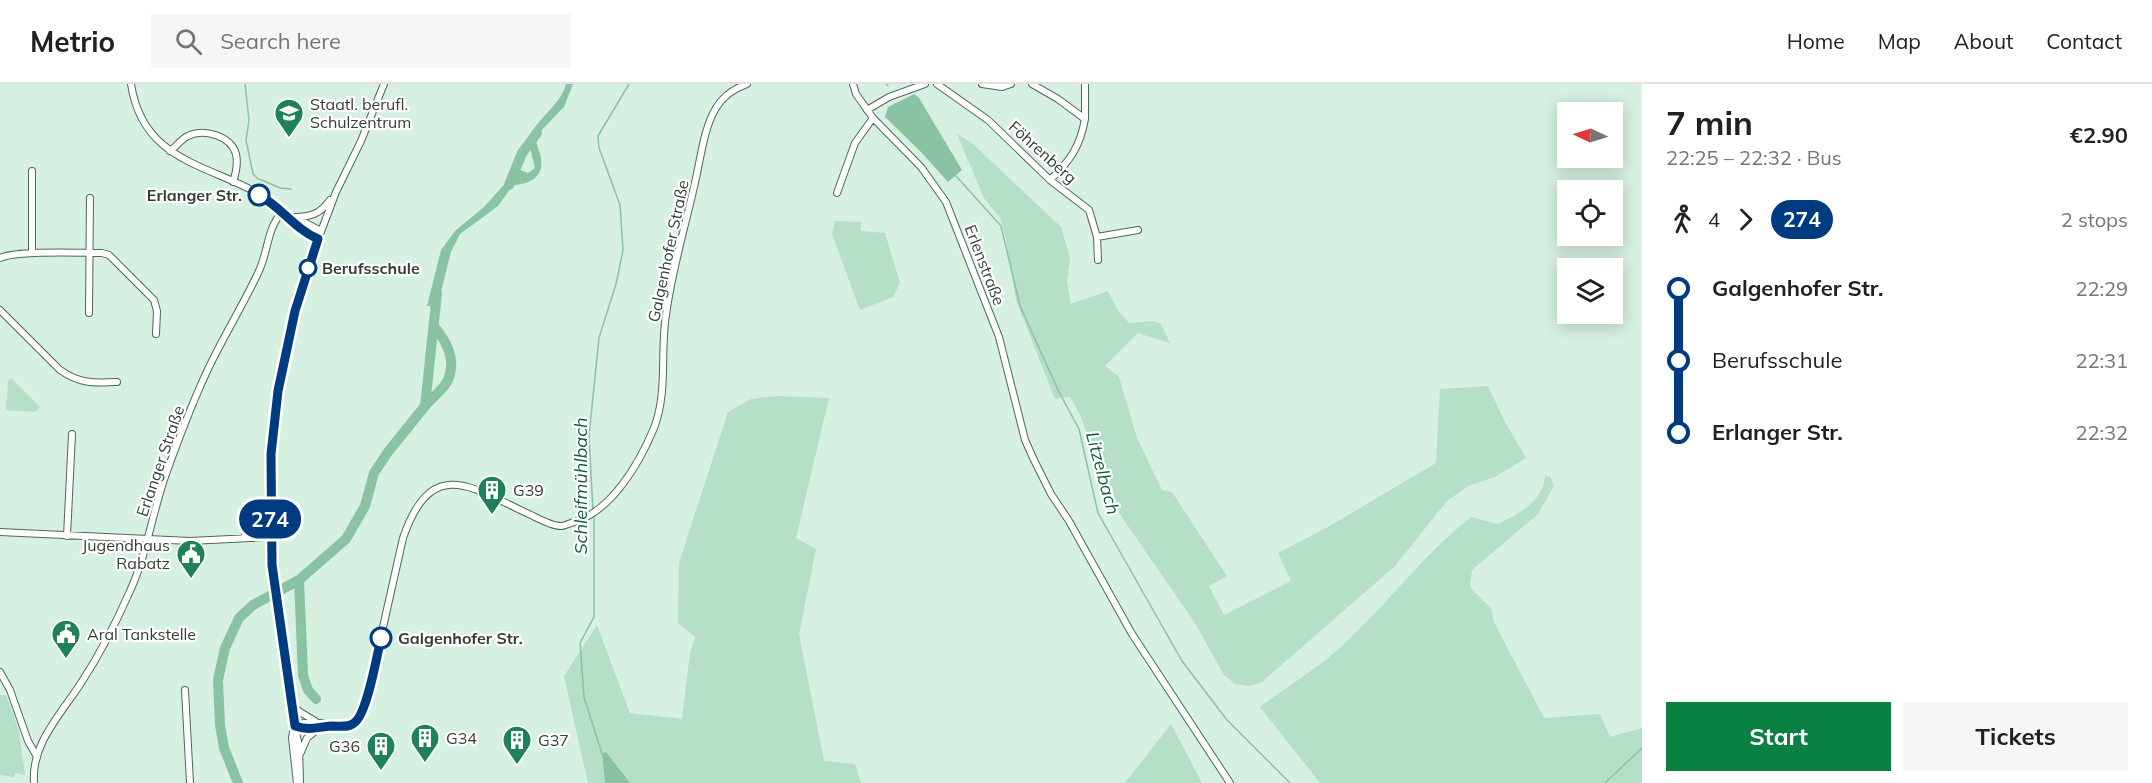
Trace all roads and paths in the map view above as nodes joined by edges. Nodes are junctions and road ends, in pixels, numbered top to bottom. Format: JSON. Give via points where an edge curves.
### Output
{"nodes":[{"id":1,"x":131,"y":84,"type":"edge"},
{"id":2,"x":384,"y":84,"type":"edge"},
{"id":3,"x":747,"y":84,"type":"edge"},
{"id":4,"x":853,"y":84,"type":"edge"},
{"id":5,"x":925,"y":84,"type":"edge"},
{"id":6,"x":937,"y":84,"type":"edge"},
{"id":7,"x":982,"y":84,"type":"edge"},
{"id":8,"x":1011,"y":84,"type":"edge"},
{"id":9,"x":1032,"y":84,"type":"edge"},
{"id":10,"x":1085,"y":84,"type":"edge"},
{"id":11,"x":867,"y":110,"type":"junction"},
{"id":12,"x":873,"y":118,"type":"junction"},
{"id":13,"x":1085,"y":119,"type":"junction"},
{"id":14,"x":170,"y":151,"type":"junction"},
{"id":15,"x":32,"y":171,"type":"dead end"},
{"id":16,"x":1050,"y":180,"type":"junction"},
{"id":17,"x":233,"y":182,"type":"junction"},
{"id":18,"x":336,"y":192,"type":"junction"},
{"id":19,"x":837,"y":193,"type":"dead end"},
{"id":20,"x":90,"y":198,"type":"dead end"},
{"id":21,"x":283,"y":211,"type":"junction"},
{"id":22,"x":294,"y":217,"type":"junction"},
{"id":23,"x":1138,"y":230,"type":"dead end"},
{"id":24,"x":321,"y":231,"type":"junction"},
{"id":25,"x":1097,"y":237,"type":"junction"},
{"id":26,"x":318,"y":239,"type":"junction"},
{"id":27,"x":89,"y":253,"type":"junction"},
{"id":28,"x":32,"y":254,"type":"junction"},
{"id":29,"x":0,"y":258,"type":"edge"},
{"id":30,"x":1098,"y":260,"type":"dead end"},
{"id":31,"x":0,"y":310,"type":"edge"},
{"id":32,"x":89,"y":313,"type":"dead end"},
{"id":33,"x":156,"y":334,"type":"dead end"},
{"id":34,"x":117,"y":382,"type":"dead end"},
{"id":35,"x":72,"y":434,"type":"dead end"},
{"id":36,"x":270,"y":487,"type":"junction"},
{"id":37,"x":0,"y":532,"type":"edge"},
{"id":38,"x":68,"y":536,"type":"junction"},
{"id":39,"x":271,"y":537,"type":"junction"},
{"id":40,"x":243,"y":538,"type":"junction"},
{"id":41,"x":148,"y":539,"type":"junction"},
{"id":42,"x":0,"y":672,"type":"edge"},
{"id":43,"x":185,"y":690,"type":"dead end"},
{"id":44,"x":291,"y":704,"type":"junction"},
{"id":45,"x":295,"y":726,"type":"junction"},
{"id":46,"x":318,"y":726,"type":"junction"},
{"id":47,"x":36,"y":755,"type":"junction"},
{"id":48,"x":300,"y":755,"type":"junction"},
{"id":49,"x":34,"y":783,"type":"edge"},
{"id":50,"x":190,"y":783,"type":"edge"},
{"id":51,"x":299,"y":783,"type":"edge"},
{"id":52,"x":1230,"y":783,"type":"edge"}],
"edges":[{"from":1,"to":14,"type":"street","via":[[140,117]]},
{"from":2,"to":18,"type":"street"},
{"from":3,"to":46,"type":"street","name":"Galgenhofer Straße","via":[[723,98],[708,128],[665,317],[662,386],[655,425],[638,462],[597,510],[582,520],[561,526],[456,483],[435,488],[416,509],[403,538],[363,711],[353,724]]},
{"from":4,"to":11,"type":"street","name":"Erlenstraße"},
{"from":5,"to":11,"type":"street"},
{"from":6,"to":16,"type":"street","name":"Föhrenberg","via":[[988,120]]},
{"from":7,"to":8,"type":"street"},
{"from":9,"to":13,"type":"street"},
{"from":10,"to":13,"type":"street"},
{"from":11,"to":12,"type":"street","name":"Erlenstraße"},
{"from":12,"to":19,"type":"street","via":[[855,143]]},
{"from":12,"to":52,"type":"street","name":"Erlenstraße","via":[[921,167],[946,202],[999,337],[1025,440],[1045,483],[1132,634]]},
{"from":13,"to":16,"type":"street","via":[[1082,137],[1067,163]]},
{"from":14,"to":17,"type":"street"},
{"from":14,"to":17,"type":"street","via":[[193,134],[222,138],[235,152]]},
{"from":15,"to":28,"type":"street"},
{"from":16,"to":25,"type":"street","name":"Föhrenberg","via":[[1089,210]]},
{"from":17,"to":21,"type":"street"},
{"from":18,"to":22,"type":"street","via":[[317,213]]},
{"from":18,"to":24,"type":"street"},
{"from":20,"to":27,"type":"street"},
{"from":21,"to":22,"type":"street"},
{"from":21,"to":26,"type":"street","via":[[305,234]]},
{"from":21,"to":41,"type":"street","name":"Erlanger Straße","via":[[270,228],[259,272],[204,379],[166,474]]},
{"from":22,"to":24,"type":"street"},
{"from":23,"to":25,"type":"street"},
{"from":24,"to":26,"type":"street"},
{"from":25,"to":30,"type":"street","name":"Föhrenberg"},
{"from":26,"to":36,"type":"street","via":[[295,311],[278,391]]},
{"from":27,"to":28,"type":"street"},
{"from":27,"to":32,"type":"street"},
{"from":27,"to":33,"type":"street","via":[[109,255],[151,296],[156,304]]},
{"from":28,"to":29,"type":"street"},
{"from":31,"to":34,"type":"street","via":[[71,378]]},
{"from":35,"to":38,"type":"street"},
{"from":36,"to":39,"type":"street"},
{"from":36,"to":40,"type":"street","via":[[264,518],[258,528]]},
{"from":37,"to":38,"type":"street"},
{"from":38,"to":41,"type":"street"},
{"from":39,"to":40,"type":"street"},
{"from":39,"to":44,"type":"street"},
{"from":40,"to":41,"type":"street"},
{"from":41,"to":47,"type":"street","name":"Erlanger Straße","via":[[131,590],[112,629]]},
{"from":42,"to":47,"type":"street"},
{"from":43,"to":50,"type":"street"},
{"from":44,"to":45,"type":"street"},
{"from":44,"to":46,"type":"street","name":"Galgenhofer Straße"},
{"from":45,"to":46,"type":"street","name":"Galgenhofer Straße","via":[[306,722]]},
{"from":45,"to":48,"type":"street"},
{"from":45,"to":51,"type":"street","via":[[292,738]]},
{"from":46,"to":48,"type":"street","via":[[307,738]]},
{"from":47,"to":49,"type":"street","name":"Erlanger Straße"},
{"from":48,"to":51,"type":"street"}]}
